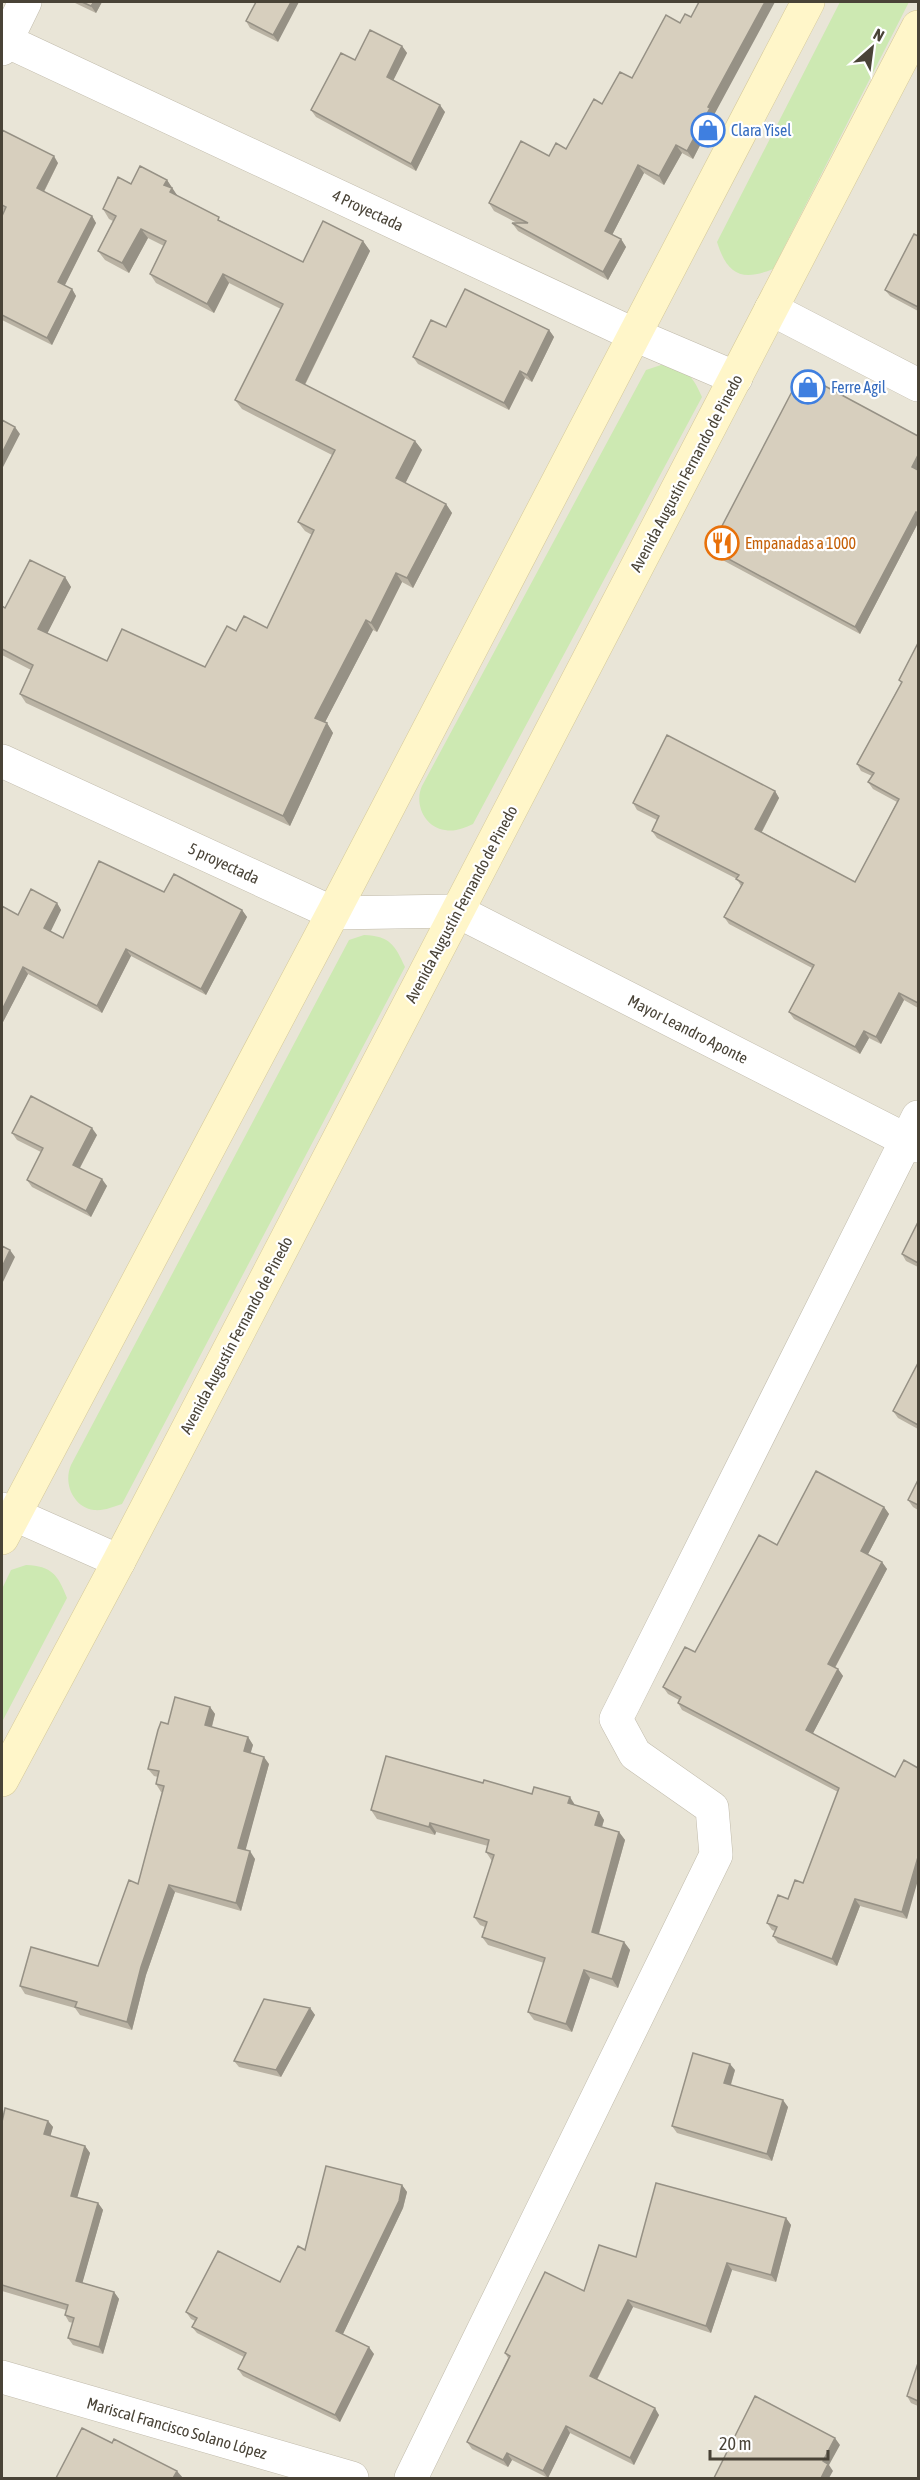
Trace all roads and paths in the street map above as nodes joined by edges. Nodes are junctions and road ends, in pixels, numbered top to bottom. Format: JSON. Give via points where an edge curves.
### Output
{"nodes":[{"id":1,"x":25,"y":2,"type":"edge"},
{"id":2,"x":808,"y":2,"type":"edge"},
{"id":3,"x":918,"y":27,"type":"edge"},
{"id":4,"x":3,"y":43,"type":"edge"},
{"id":5,"x":771,"y":309,"type":"junction"},
{"id":6,"x":635,"y":334,"type":"junction"},
{"id":7,"x":735,"y":378,"type":"junction"},
{"id":8,"x":918,"y":385,"type":"edge"},
{"id":9,"x":2,"y":761,"type":"edge"},
{"id":10,"x":457,"y":911,"type":"junction"},
{"id":11,"x":333,"y":913,"type":"junction"},
{"id":12,"x":914,"y":1135,"type":"edge"},
{"id":13,"x":6,"y":1521,"type":"edge"},
{"id":14,"x":119,"y":1561,"type":"junction"},
{"id":15,"x":2,"y":1780,"type":"edge"},
{"id":16,"x":2,"y":2377,"type":"edge"},
{"id":17,"x":352,"y":2478,"type":"edge"},
{"id":18,"x":411,"y":2478,"type":"edge"}],
"edges":[{"from":1,"to":4,"type":"street"},
{"from":2,"to":6,"type":"street"},
{"from":3,"to":5,"type":"street","name":"Avenida Augustín Fernando de Pinedo"},
{"from":4,"to":6,"type":"street","name":"4 Proyectada"},
{"from":5,"to":7,"type":"street","name":"Avenida Augustín Fernando de Pinedo"},
{"from":5,"to":8,"type":"street"},
{"from":6,"to":7,"type":"street","name":"4 Proyectada"},
{"from":6,"to":11,"type":"street"},
{"from":7,"to":10,"type":"street","name":"Avenida Augustín Fernando de Pinedo"},
{"from":9,"to":11,"type":"street","name":"5 proyectada"},
{"from":10,"to":11,"type":"street","name":"5 proyectada"},
{"from":10,"to":12,"type":"street","name":"Mayor Leandro Aponte"},
{"from":10,"to":14,"type":"street","name":"Avenida Augustín Fernando de Pinedo"},
{"from":11,"to":13,"type":"street"},
{"from":12,"to":18,"type":"street","via":[[616,1719],[634,1754],[712,1808],[716,1855]]},
{"from":13,"to":14,"type":"street"},
{"from":14,"to":15,"type":"street","name":"Avenida Augustín Fernando de Pinedo"},
{"from":16,"to":17,"type":"street","name":"Mariscal Francisco Solano López"}]}
